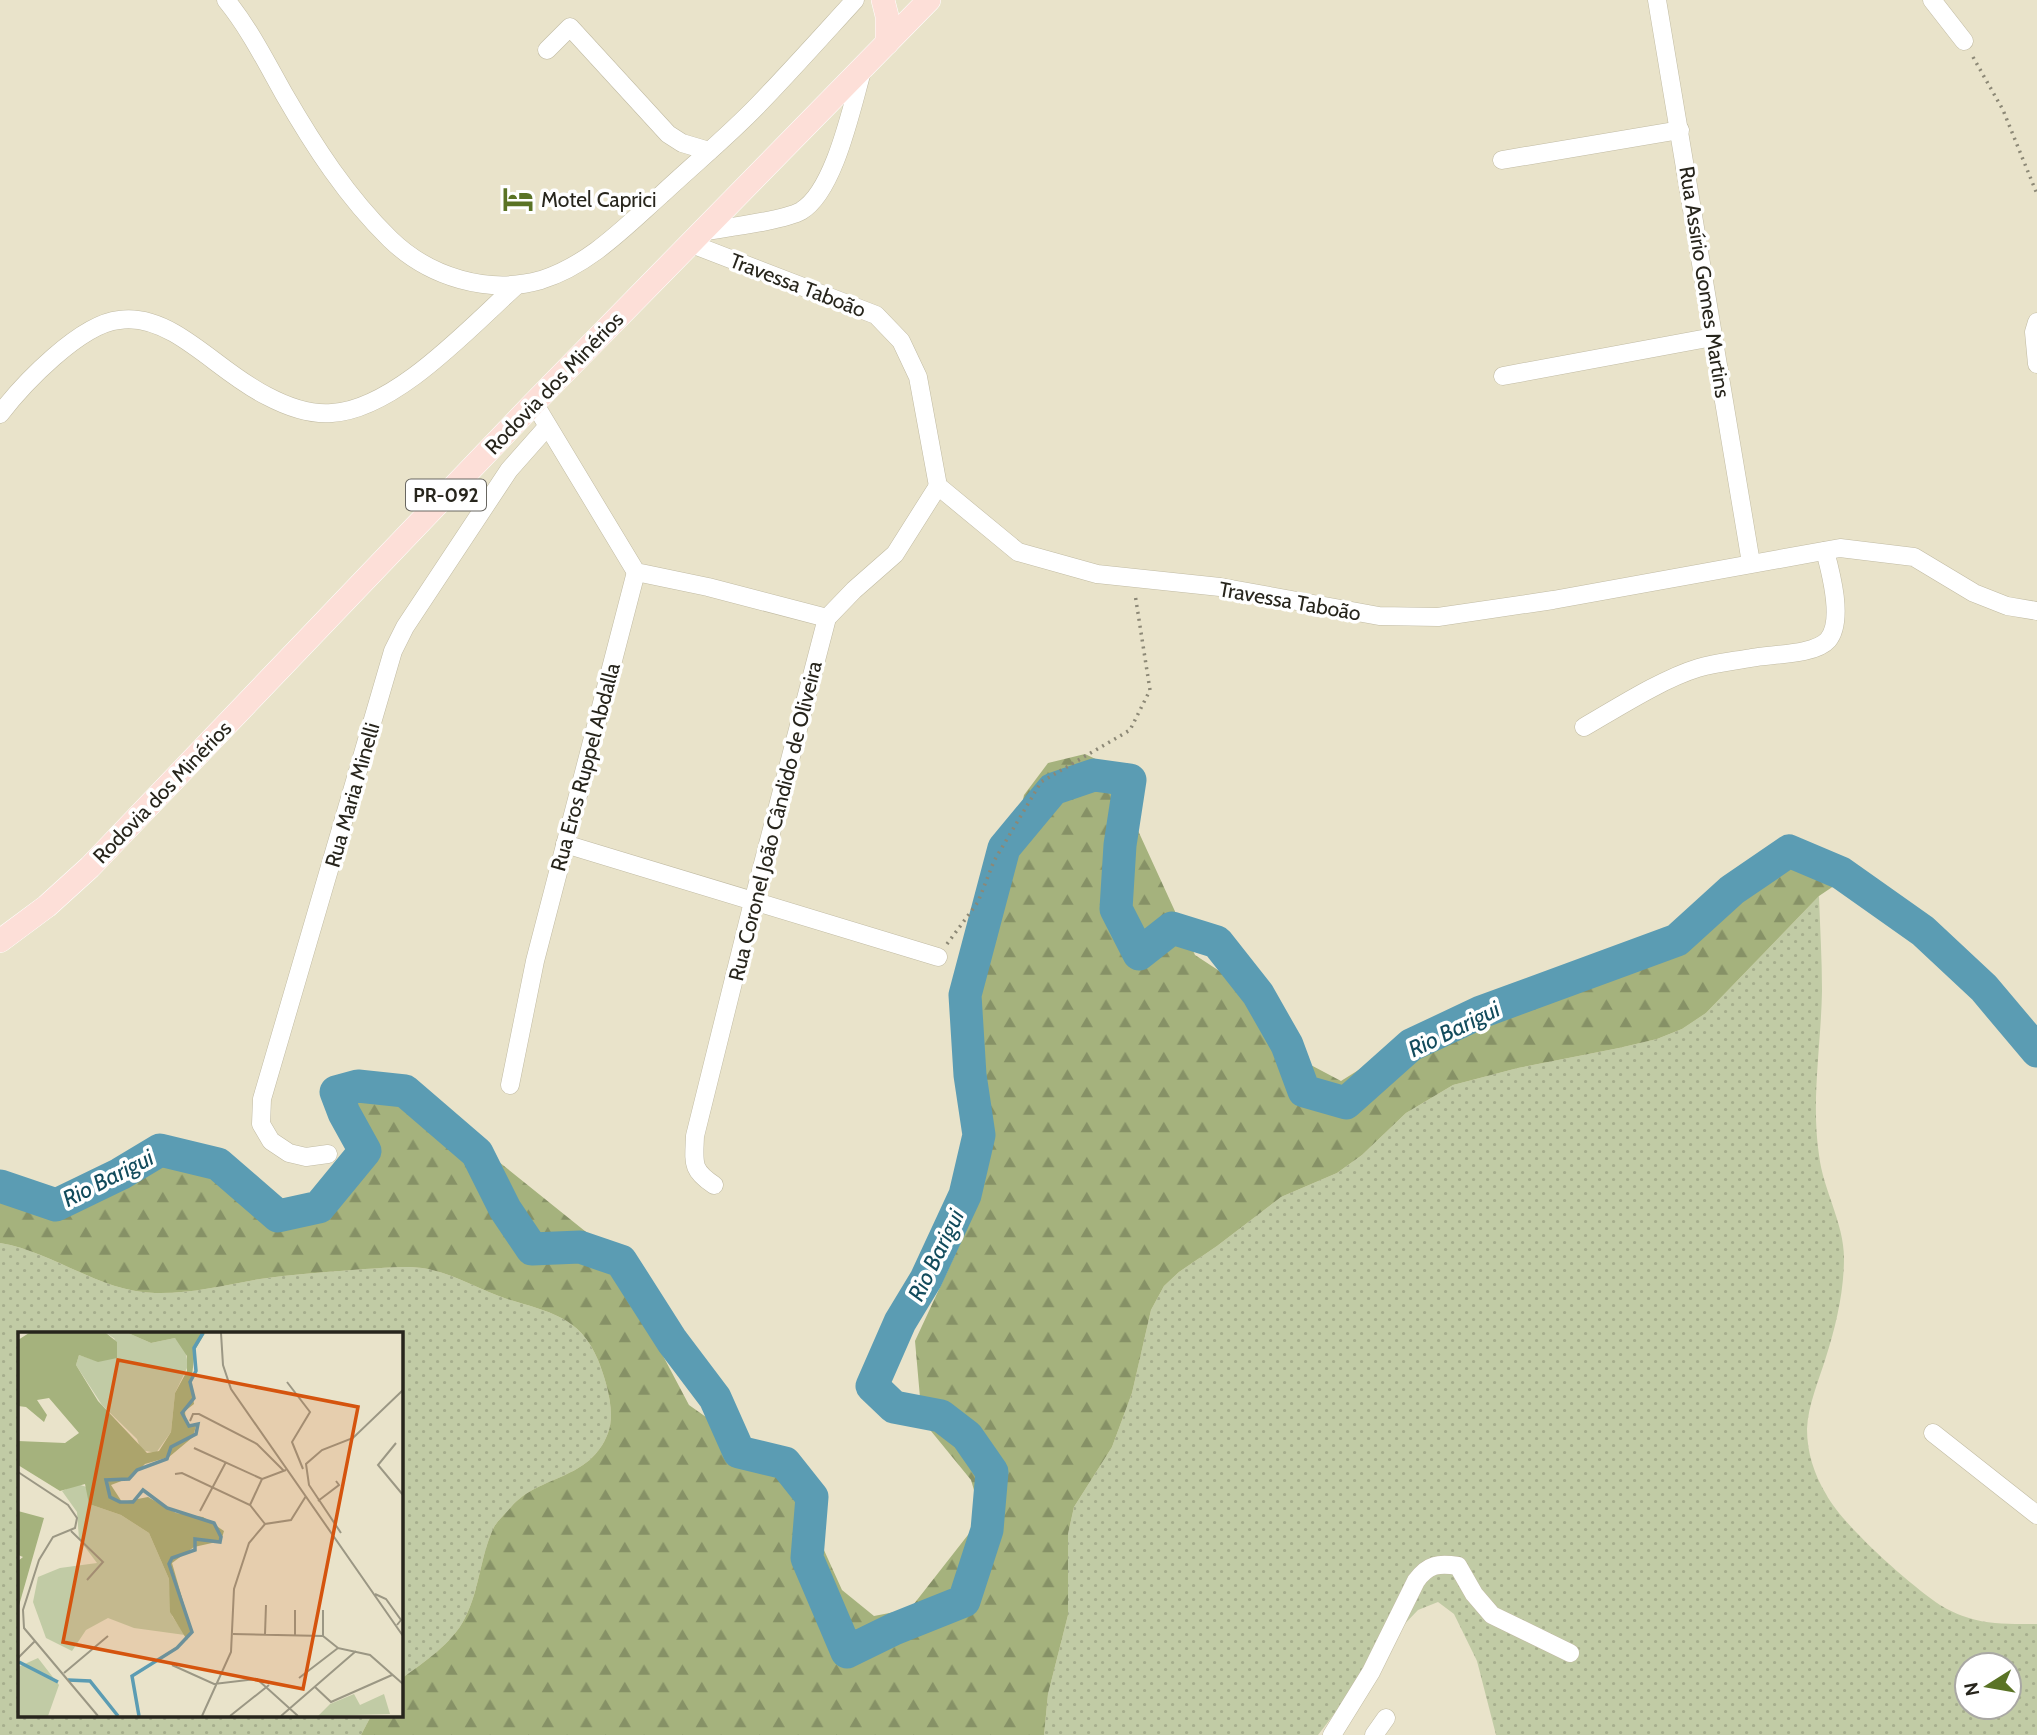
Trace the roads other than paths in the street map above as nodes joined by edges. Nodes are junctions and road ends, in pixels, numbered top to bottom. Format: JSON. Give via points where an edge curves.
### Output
{"nodes":[{"id":1,"x":226,"y":0,"type":"edge"},
{"id":2,"x":883,"y":0,"type":"edge"},
{"id":3,"x":929,"y":0,"type":"edge"},
{"id":4,"x":1657,"y":0,"type":"edge"},
{"id":5,"x":1932,"y":0,"type":"edge"},
{"id":6,"x":847,"y":3,"type":"edge"},
{"id":7,"x":1964,"y":41,"type":"road end"},
{"id":8,"x":887,"y":43,"type":"junction"},
{"id":9,"x":547,"y":50,"type":"dead end"},
{"id":10,"x":863,"y":68,"type":"junction"},
{"id":11,"x":1680,"y":130,"type":"junction"},
{"id":12,"x":709,"y":151,"type":"junction"},
{"id":13,"x":1502,"y":160,"type":"dead end"},
{"id":14,"x":695,"y":238,"type":"junction"},
{"id":15,"x":517,"y":285,"type":"junction"},
{"id":16,"x":2037,"y":322,"type":"edge"},
{"id":17,"x":1713,"y":337,"type":"junction"},
{"id":18,"x":2037,"y":364,"type":"edge"},
{"id":19,"x":1503,"y":376,"type":"dead end"},
{"id":20,"x":534,"y":403,"type":"junction"},
{"id":21,"x":0,"y":414,"type":"edge"},
{"id":22,"x":547,"y":427,"type":"junction"},
{"id":23,"x":938,"y":486,"type":"junction"},
{"id":24,"x":1825,"y":551,"type":"junction"},
{"id":25,"x":1751,"y":563,"type":"junction"},
{"id":26,"x":636,"y":572,"type":"junction"},
{"id":27,"x":2037,"y":611,"type":"edge"},
{"id":28,"x":827,"y":618,"type":"junction"},
{"id":29,"x":1584,"y":727,"type":"dead end"},
{"id":30,"x":565,"y":844,"type":"junction"},
{"id":31,"x":753,"y":902,"type":"junction"},
{"id":32,"x":0,"y":941,"type":"edge"},
{"id":33,"x":938,"y":957,"type":"road end"},
{"id":34,"x":510,"y":1085,"type":"dead end"},
{"id":35,"x":327,"y":1154,"type":"dead end"},
{"id":36,"x":714,"y":1185,"type":"dead end"},
{"id":37,"x":1933,"y":1433,"type":"dead end"},
{"id":38,"x":2037,"y":1515,"type":"edge"},
{"id":39,"x":1570,"y":1653,"type":"dead end"},
{"id":40,"x":1386,"y":1718,"type":"dead end"},
{"id":41,"x":1332,"y":1735,"type":"edge"},
{"id":42,"x":1374,"y":1735,"type":"edge"}],
"edges":[{"from":1,"to":15,"type":"street","via":[[320,154],[388,238],[407,255],[446,275],[479,284]]},
{"from":2,"to":8,"type":"main road"},
{"from":3,"to":8,"type":"main road","name":"Rodovia dos Minérios","number":"PR-092"},
{"from":4,"to":11,"type":"street","name":"Rua Assírio Gomes Martins"},
{"from":5,"to":7,"type":"street"},
{"from":6,"to":12,"type":"street","via":[[759,105]]},
{"from":8,"to":10,"type":"main road","name":"Rodovia dos Minérios","number":"PR-092"},
{"from":9,"to":12,"type":"street","via":[[570,27],[668,134]]},
{"from":10,"to":14,"type":"main road","name":"Rodovia dos Minérios","number":"PR-092"},
{"from":10,"to":14,"type":"street","via":[[831,172],[820,193],[801,211]]},
{"from":11,"to":13,"type":"street"},
{"from":11,"to":17,"type":"street","name":"Rua Assírio Gomes Martins"},
{"from":12,"to":15,"type":"street","via":[[587,258],[562,272]]},
{"from":14,"to":20,"type":"main road","name":"Rodovia dos Minérios","number":"PR-092"},
{"from":14,"to":23,"type":"street","name":"Travessa Taboão","via":[[876,315],[901,341],[918,377]]},
{"from":15,"to":21,"type":"street","via":[[425,368],[377,401],[354,409],[331,414],[282,403],[157,324],[117,320],[54,357]]},
{"from":16,"to":18,"type":"street"},
{"from":17,"to":19,"type":"street"},
{"from":17,"to":25,"type":"street","name":"Rua Assírio Gomes Martins"},
{"from":20,"to":22,"type":"street"},
{"from":20,"to":32,"type":"main road","name":"Rodovia dos Minérios","number":"PR-092","via":[[90,867]]},
{"from":22,"to":26,"type":"street"},
{"from":22,"to":35,"type":"street","name":"Rua Maria Minelli","via":[[509,470],[393,650],[262,1099],[261,1124],[271,1141],[306,1157]]},
{"from":23,"to":25,"type":"street","name":"Travessa Taboão","via":[[1018,552],[1097,574],[1220,587],[1378,616],[1438,617]]},
{"from":23,"to":28,"type":"street","name":"Rua Coronel João Cândido de Oliveira","via":[[895,554]]},
{"from":24,"to":25,"type":"street","name":"Travessa Taboão"},
{"from":24,"to":27,"type":"street","name":"Travessa Taboão","via":[[1840,548],[1914,557],[1974,593]]},
{"from":24,"to":29,"type":"street","via":[[1836,608],[1827,642],[1809,650],[1697,669]]},
{"from":26,"to":28,"type":"street"},
{"from":26,"to":30,"type":"street","name":"Rua Eros Ruppel Abdalla"},
{"from":28,"to":31,"type":"street","name":"Rua Coronel João Cândido de Oliveira"},
{"from":30,"to":31,"type":"street"},
{"from":30,"to":34,"type":"street","name":"Rua Eros Ruppel Abdalla"},
{"from":31,"to":33,"type":"street"},
{"from":31,"to":36,"type":"street","name":"Rua Coronel João Cândido de Oliveira","via":[[695,1136],[698,1174]]},
{"from":37,"to":38,"type":"street"},
{"from":39,"to":41,"type":"street","via":[[1492,1615],[1458,1566],[1441,1563],[1425,1568]]},
{"from":40,"to":42,"type":"street"}]}
